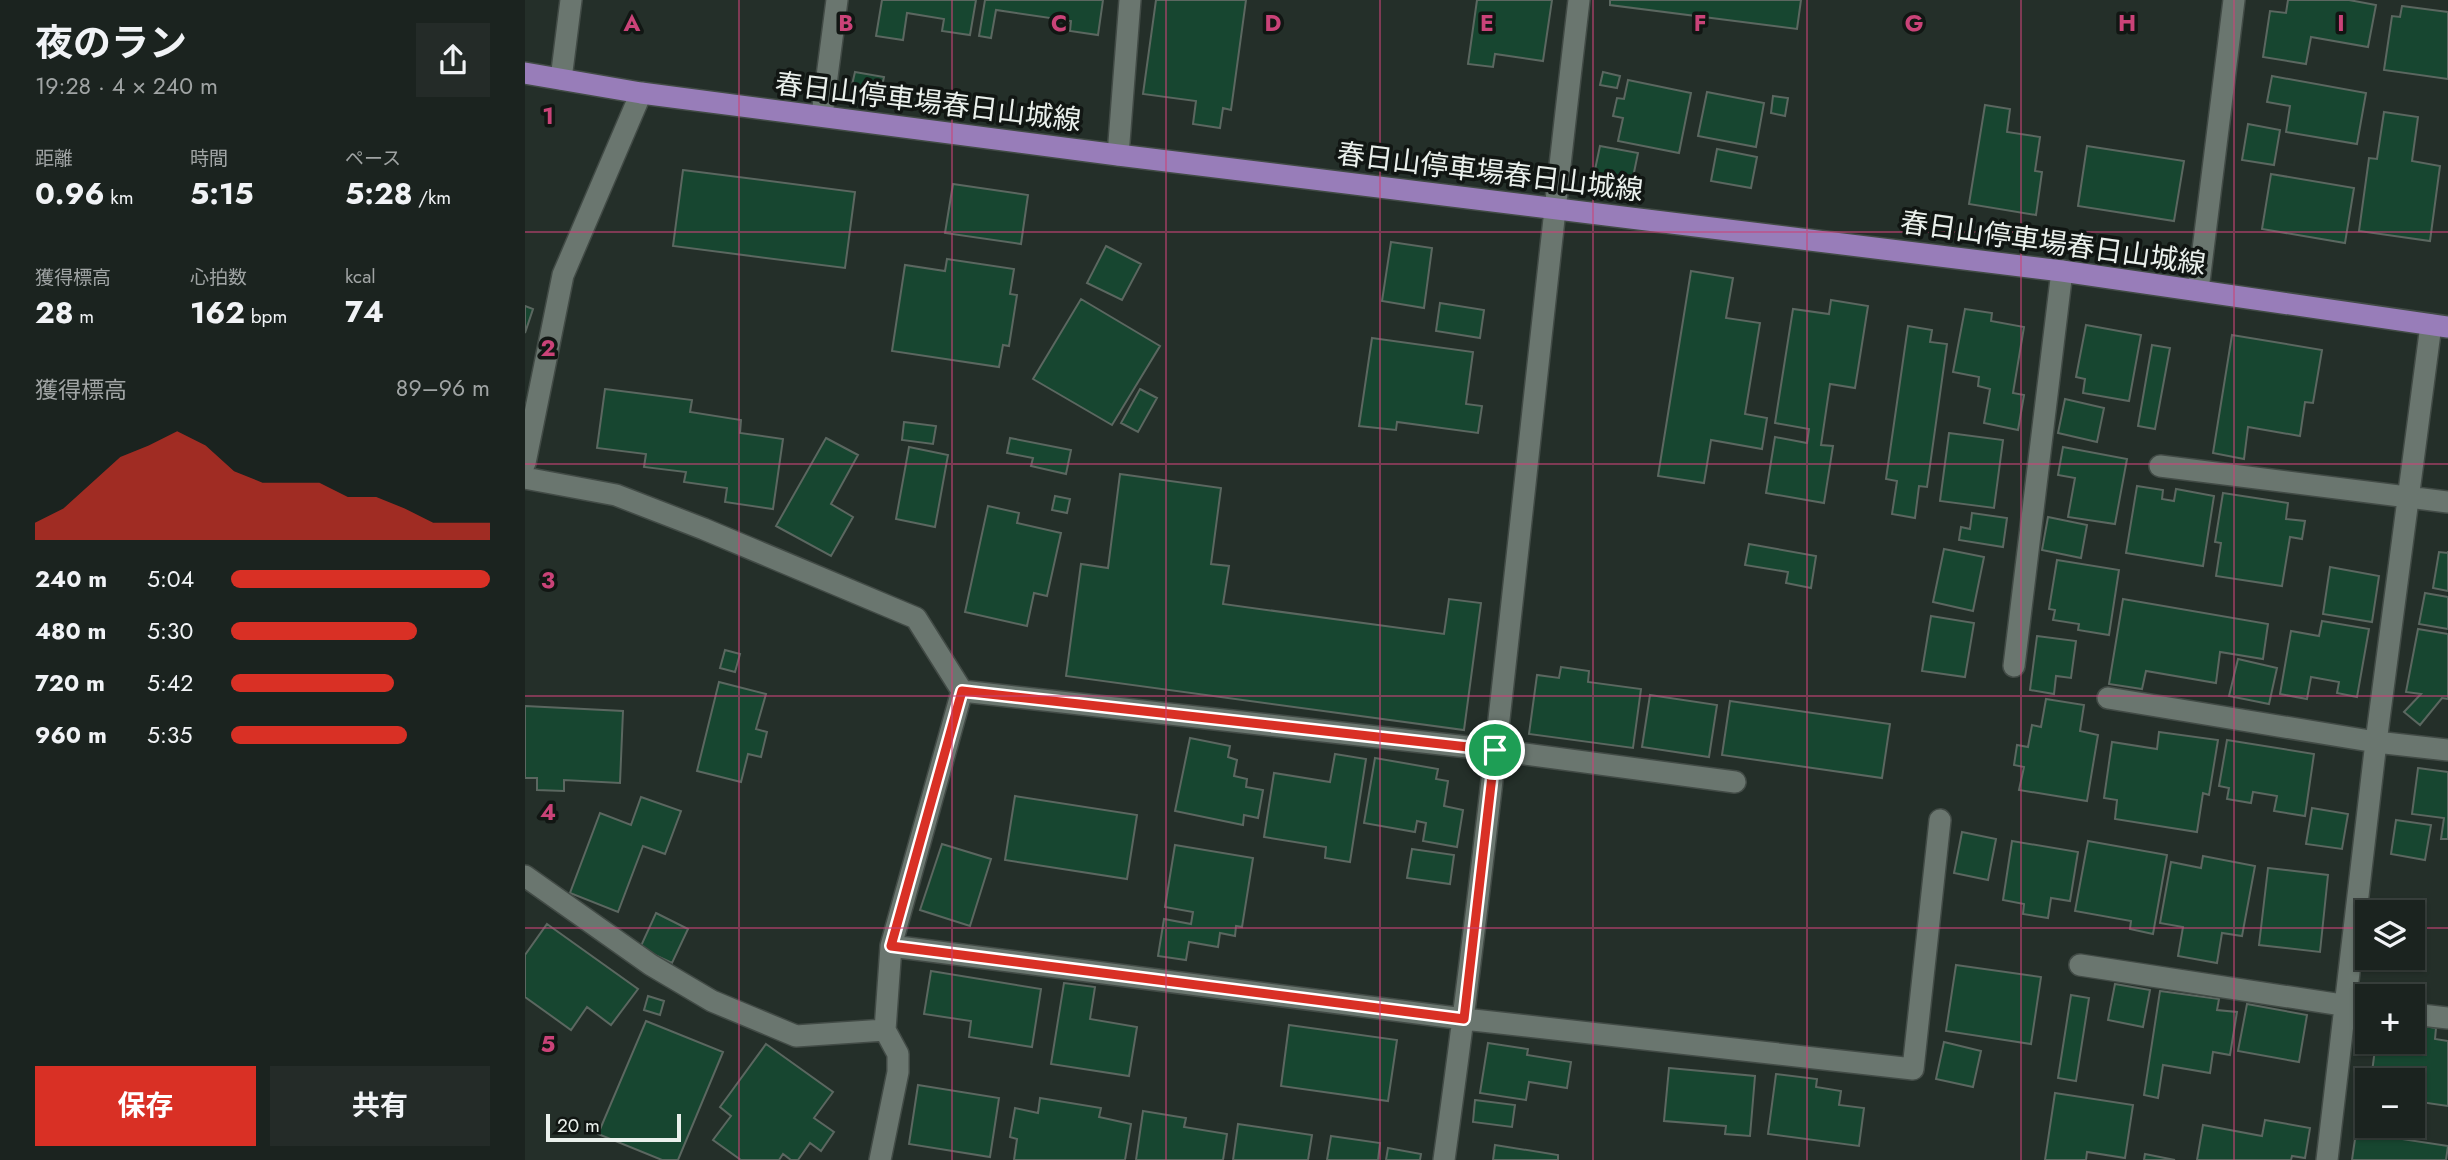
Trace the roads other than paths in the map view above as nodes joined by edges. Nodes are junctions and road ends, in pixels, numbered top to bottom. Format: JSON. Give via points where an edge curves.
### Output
{"nodes":[{"id":1,"x":571,"y":0,"type":"edge"},
{"id":2,"x":837,"y":0,"type":"edge"},
{"id":3,"x":1130,"y":0,"type":"edge"},
{"id":4,"x":1579,"y":0,"type":"edge"},
{"id":5,"x":2234,"y":0,"type":"edge"},
{"id":6,"x":525,"y":73,"type":"edge"},
{"id":7,"x":561,"y":79,"type":"junction"},
{"id":8,"x":641,"y":93,"type":"junction"},
{"id":9,"x":822,"y":116,"type":"junction"},
{"id":10,"x":1118,"y":155,"type":"junction"},
{"id":11,"x":1554,"y":209,"type":"junction"},
{"id":12,"x":2061,"y":271,"type":"junction"},
{"id":13,"x":2197,"y":290,"type":"junction"},
{"id":14,"x":2439,"y":326,"type":"edge"},
{"id":15,"x":525,"y":463,"type":"edge"},
{"id":16,"x":2160,"y":466,"type":"dead end"},
{"id":17,"x":525,"y":478,"type":"edge"},
{"id":18,"x":2409,"y":498,"type":"junction"},
{"id":19,"x":2448,"y":502,"type":"edge"},
{"id":20,"x":2014,"y":666,"type":"dead end"},
{"id":21,"x":962,"y":691,"type":"junction"},
{"id":22,"x":2108,"y":698,"type":"dead end"},
{"id":23,"x":2377,"y":742,"type":"junction"},
{"id":24,"x":1495,"y":750,"type":"junction"},
{"id":25,"x":2448,"y":750,"type":"edge"},
{"id":26,"x":1735,"y":782,"type":"dead end"},
{"id":27,"x":1940,"y":820,"type":"dead end"},
{"id":28,"x":525,"y":876,"type":"edge"},
{"id":29,"x":891,"y":946,"type":"junction"},
{"id":30,"x":2080,"y":965,"type":"dead end"},
{"id":31,"x":2359,"y":984,"type":"edge"},
{"id":32,"x":2355,"y":1008,"type":"edge"},
{"id":33,"x":2425,"y":1015,"type":"edge"},
{"id":34,"x":2355,"y":1018,"type":"edge"},
{"id":35,"x":2448,"y":1018,"type":"edge"},
{"id":36,"x":1464,"y":1019,"type":"junction"},
{"id":37,"x":885,"y":1030,"type":"junction"},
{"id":38,"x":880,"y":1160,"type":"edge"},
{"id":39,"x":1444,"y":1160,"type":"edge"},
{"id":40,"x":2327,"y":1160,"type":"edge"}],
"edges":[{"from":1,"to":7,"type":"street"},
{"from":2,"to":9,"type":"street"},
{"from":3,"to":10,"type":"street"},
{"from":4,"to":11,"type":"street"},
{"from":5,"to":13,"type":"street"},
{"from":6,"to":7,"type":"main road","name":"春日山停車場春日山城線"},
{"from":7,"to":8,"type":"main road","name":"春日山停車場春日山城線"},
{"from":8,"to":9,"type":"main road","name":"春日山停車場春日山城線"},
{"from":8,"to":15,"type":"street","via":[[563,275]]},
{"from":9,"to":10,"type":"main road","name":"春日山停車場春日山城線"},
{"from":10,"to":11,"type":"main road","name":"春日山停車場春日山城線"},
{"from":11,"to":12,"type":"main road","name":"春日山停車場春日山城線"},
{"from":11,"to":24,"type":"street"},
{"from":12,"to":13,"type":"main road","name":"春日山停車場春日山城線"},
{"from":12,"to":20,"type":"street"},
{"from":13,"to":14,"type":"main road","name":"春日山停車場春日山城線"},
{"from":14,"to":18,"type":"street"},
{"from":16,"to":18,"type":"street"},
{"from":17,"to":21,"type":"street","via":[[615,495],[916,618]]},
{"from":18,"to":19,"type":"street"},
{"from":18,"to":23,"type":"street"},
{"from":21,"to":24,"type":"street"},
{"from":21,"to":29,"type":"street"},
{"from":22,"to":23,"type":"street"},
{"from":23,"to":25,"type":"street"},
{"from":23,"to":31,"type":"street"},
{"from":24,"to":26,"type":"street"},
{"from":24,"to":36,"type":"street"},
{"from":27,"to":36,"type":"street","via":[[1913,1069]]},
{"from":28,"to":37,"type":"street","via":[[651,965],[712,1001],[796,1036]]},
{"from":29,"to":36,"type":"street"},
{"from":29,"to":37,"type":"street"},
{"from":30,"to":32,"type":"street"},
{"from":33,"to":35,"type":"street"},
{"from":34,"to":40,"type":"street"},
{"from":36,"to":39,"type":"street"},
{"from":37,"to":38,"type":"street","via":[[898,1054],[898,1072]]}]}
